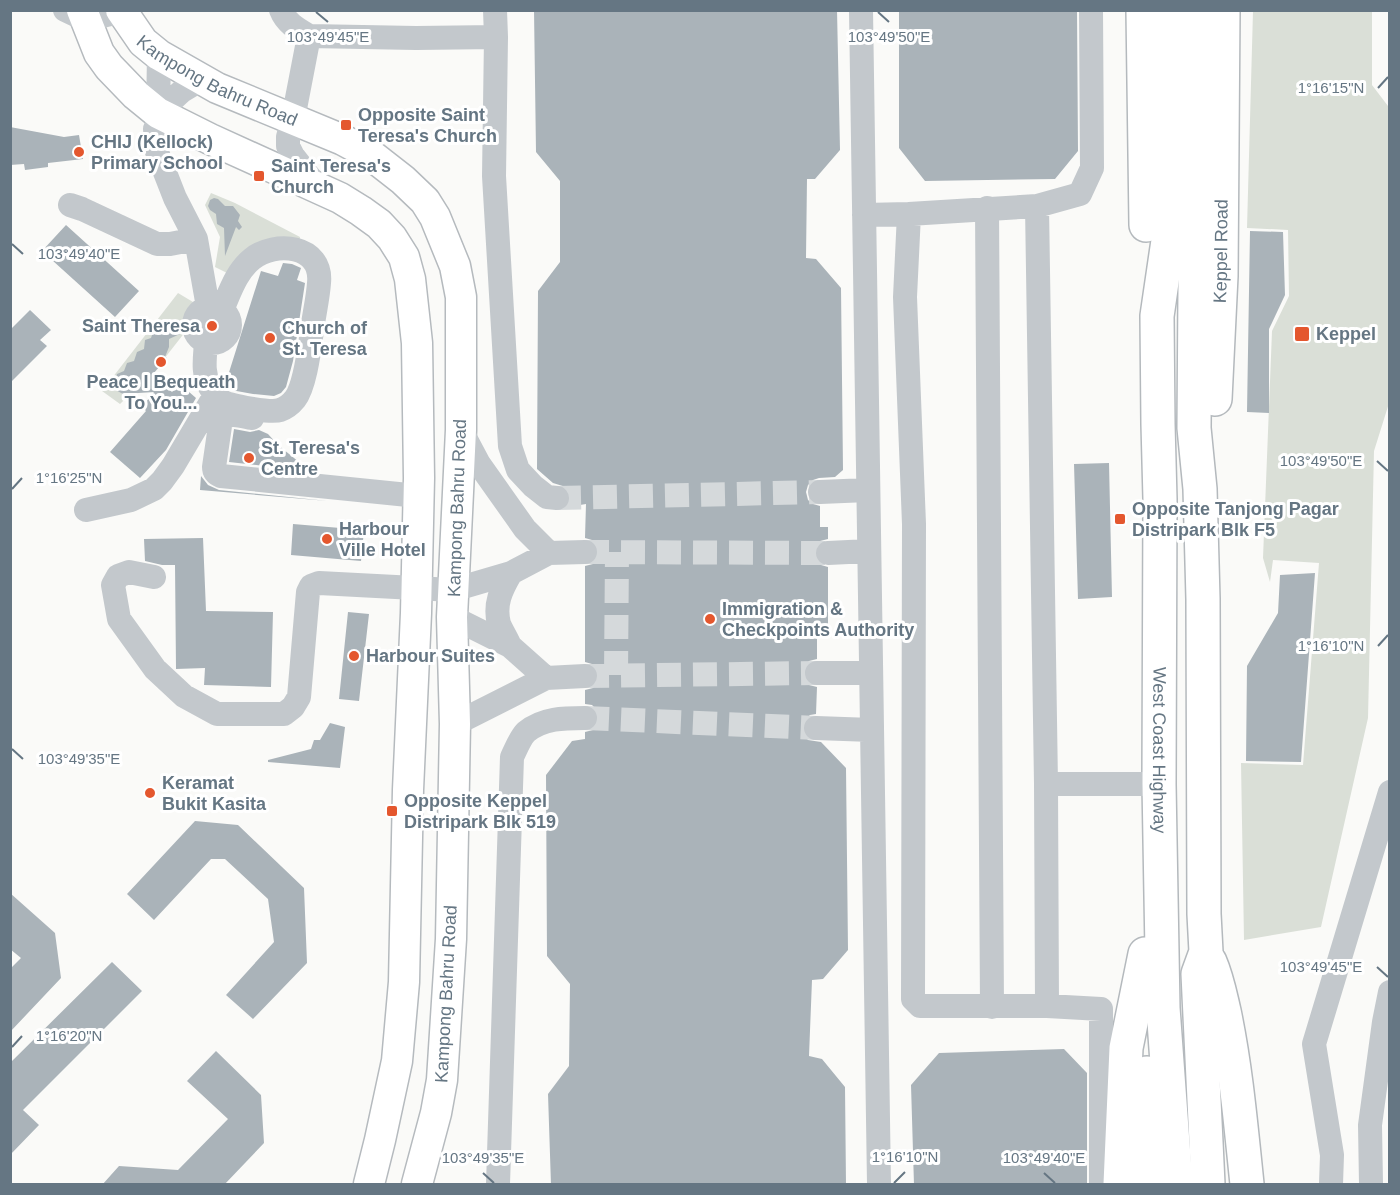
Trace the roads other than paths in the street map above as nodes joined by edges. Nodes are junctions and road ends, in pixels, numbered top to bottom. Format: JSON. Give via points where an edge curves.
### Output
{"nodes":[{"id":1,"x":281,"y":10,"type":"edge"},
{"id":2,"x":495,"y":10,"type":"edge"},
{"id":3,"x":861,"y":10,"type":"edge"},
{"id":4,"x":1091,"y":10,"type":"edge"},
{"id":5,"x":1197,"y":10,"type":"edge"},
{"id":6,"x":1223,"y":10,"type":"edge"},
{"id":7,"x":122,"y":11,"type":"edge"},
{"id":8,"x":1149,"y":13,"type":"edge"},
{"id":9,"x":78,"y":14,"type":"edge"},
{"id":10,"x":309,"y":36,"type":"junction"},
{"id":11,"x":496,"y":37,"type":"junction"},
{"id":12,"x":159,"y":55,"type":"junction"},
{"id":13,"x":202,"y":79,"type":"junction"},
{"id":14,"x":158,"y":112,"type":"junction"},
{"id":15,"x":293,"y":119,"type":"junction"},
{"id":16,"x":318,"y":188,"type":"junction"},
{"id":17,"x":70,"y":206,"type":"dead end"},
{"id":18,"x":1037,"y":206,"type":"junction"},
{"id":19,"x":987,"y":208,"type":"junction"},
{"id":20,"x":909,"y":214,"type":"junction"},
{"id":21,"x":864,"y":215,"type":"junction"},
{"id":22,"x":196,"y":239,"type":"junction"},
{"id":23,"x":215,"y":309,"type":"junction"},
{"id":24,"x":215,"y":395,"type":"junction"},
{"id":25,"x":282,"y":410,"type":"junction"},
{"id":26,"x":461,"y":443,"type":"junction"},
{"id":27,"x":418,"y":487,"type":"junction"},
{"id":28,"x":1200,"y":489,"type":"junction"},
{"id":29,"x":868,"y":490,"type":"junction"},
{"id":30,"x":820,"y":492,"type":"tunnel mouth"},
{"id":31,"x":557,"y":498,"type":"tunnel mouth"},
{"id":32,"x":86,"y":510,"type":"dead end"},
{"id":33,"x":869,"y":551,"type":"junction"},
{"id":34,"x":585,"y":552,"type":"tunnel mouth"},
{"id":35,"x":549,"y":553,"type":"junction"},
{"id":36,"x":828,"y":553,"type":"tunnel mouth"},
{"id":37,"x":511,"y":573,"type":"junction"},
{"id":38,"x":154,"y":577,"type":"dead end"},
{"id":39,"x":417,"y":588,"type":"junction"},
{"id":40,"x":453,"y":603,"type":"junction"},
{"id":41,"x":510,"y":646,"type":"junction"},
{"id":42,"x":817,"y":673,"type":"tunnel mouth"},
{"id":43,"x":871,"y":674,"type":"junction"},
{"id":44,"x":585,"y":676,"type":"tunnel mouth"},
{"id":45,"x":546,"y":678,"type":"junction"},
{"id":46,"x":585,"y":718,"type":"tunnel mouth"},
{"id":47,"x":455,"y":724,"type":"junction"},
{"id":48,"x":816,"y":728,"type":"tunnel mouth"},
{"id":49,"x":872,"y":730,"type":"junction"},
{"id":50,"x":1046,"y":784,"type":"junction"},
{"id":51,"x":1159,"y":784,"type":"junction"},
{"id":52,"x":1389,"y":792,"type":"edge"},
{"id":53,"x":1206,"y":952,"type":"junction"},
{"id":54,"x":1145,"y":954,"type":"junction"},
{"id":55,"x":1389,"y":992,"type":"edge"},
{"id":56,"x":1047,"y":1006,"type":"junction"},
{"id":57,"x":992,"y":1007,"type":"junction"},
{"id":58,"x":1387,"y":1023,"type":"edge"},
{"id":59,"x":369,"y":1185,"type":"edge"},
{"id":60,"x":417,"y":1185,"type":"edge"},
{"id":61,"x":498,"y":1185,"type":"edge"},
{"id":62,"x":879,"y":1185,"type":"edge"},
{"id":63,"x":1101,"y":1185,"type":"edge"},
{"id":64,"x":1120,"y":1185,"type":"edge"},
{"id":65,"x":1148,"y":1185,"type":"edge"},
{"id":66,"x":1176,"y":1185,"type":"edge"},
{"id":67,"x":1208,"y":1185,"type":"edge"},
{"id":68,"x":1247,"y":1185,"type":"edge"},
{"id":69,"x":1331,"y":1185,"type":"edge"},
{"id":70,"x":1371,"y":1185,"type":"edge"}],
"edges":[{"from":1,"to":10,"type":"street","via":[[294,27]]},
{"from":2,"to":11,"type":"street"},
{"from":3,"to":21,"type":"street"},
{"from":4,"to":18,"type":"street","via":[[1092,168],[1080,194]]},
{"from":5,"to":28,"type":"highway","via":[[1194,428]]},
{"from":6,"to":28,"type":"highway","name":"Keppel Road","via":[[1221,276],[1213,434]]},
{"from":7,"to":9,"type":"street"},
{"from":7,"to":12,"type":"main road","name":"Kampong Bahru Road","via":[[143,42]]},
{"from":8,"to":51,"type":"highway","name":"West Coast Highway","via":[[1146,231],[1157,316]]},
{"from":9,"to":14,"type":"main road","name":"Kampong Bahru Road","via":[[109,67]]},
{"from":10,"to":11,"type":"street"},
{"from":10,"to":15,"type":"street"},
{"from":11,"to":31,"type":"street","via":[[494,176],[510,446],[518,470],[547,497]]},
{"from":12,"to":13,"type":"main road","name":"Kampong Bahru Road"},
{"from":12,"to":14,"type":"street"},
{"from":13,"to":14,"type":"street"},
{"from":13,"to":15,"type":"main road","name":"Kampong Bahru Road"},
{"from":14,"to":16,"type":"main road","name":"Kampong Bahru Road"},
{"from":14,"to":22,"type":"street","via":[[157,152]]},
{"from":15,"to":16,"type":"street","via":[[288,146]]},
{"from":15,"to":26,"type":"main road","name":"Kampong Bahru Road","via":[[371,155],[414,190],[435,218],[455,266],[461,297]]},
{"from":16,"to":27,"type":"main road","name":"Kampong Bahru Road","via":[[379,224],[404,257],[416,322]]},
{"from":17,"to":22,"type":"street","via":[[157,244]]},
{"from":18,"to":19,"type":"street"},
{"from":18,"to":50,"type":"street"},
{"from":19,"to":20,"type":"street"},
{"from":19,"to":57,"type":"street"},
{"from":20,"to":21,"type":"street"},
{"from":20,"to":57,"type":"street","via":[[904,297],[915,524],[913,999],[920,1006]]},
{"from":21,"to":29,"type":"street"},
{"from":22,"to":23,"type":"street"},
{"from":23,"to":24,"type":"street","via":[[199,312],[194,322],[195,332],[206,342],[204,372]]},
{"from":23,"to":25,"type":"street","via":[[248,262],[261,253],[294,249],[317,265],[320,276],[306,364],[298,394]]},
{"from":24,"to":25,"type":"street","via":[[230,405]]},
{"from":24,"to":32,"type":"street","via":[[173,466],[153,489],[131,500]]},
{"from":25,"to":27,"type":"street","via":[[276,420],[233,415],[221,419],[214,471],[221,476]]},
{"from":26,"to":27,"type":"main road","via":[[450,455],[430,465]]},
{"from":26,"to":35,"type":"street","via":[[471,451],[525,529]]},
{"from":26,"to":40,"type":"main road","name":"Kampong Bahru Road"},
{"from":27,"to":39,"type":"main road","name":"Kampong Bahru Road"},
{"from":28,"to":53,"type":"highway"},
{"from":29,"to":30,"type":"street"},
{"from":29,"to":33,"type":"street"},
{"from":33,"to":36,"type":"street"},
{"from":33,"to":43,"type":"street"},
{"from":34,"to":35,"type":"street"},
{"from":35,"to":37,"type":"street"},
{"from":37,"to":40,"type":"street"},
{"from":37,"to":41,"type":"street","via":[[498,607],[499,624]]},
{"from":38,"to":39,"type":"street","via":[[129,572],[118,576],[113,585],[119,620],[155,669],[184,696],[217,714],[284,714],[293,707],[299,696],[311,586],[319,583]]},
{"from":39,"to":40,"type":"street"},
{"from":39,"to":59,"type":"main road","name":"Kampong Bahru Road","via":[[404,982],[397,1061]]},
{"from":40,"to":41,"type":"street"},
{"from":40,"to":47,"type":"main road","name":"Kampong Bahru Road"},
{"from":41,"to":45,"type":"street"},
{"from":42,"to":43,"type":"street"},
{"from":43,"to":49,"type":"street"},
{"from":44,"to":45,"type":"street"},
{"from":45,"to":47,"type":"street"},
{"from":46,"to":61,"type":"street","via":[[543,722],[525,733],[512,757]]},
{"from":47,"to":60,"type":"main road","name":"Kampong Bahru Road","via":[[444,1064]]},
{"from":48,"to":49,"type":"street"},
{"from":49,"to":62,"type":"street"},
{"from":50,"to":51,"type":"street"},
{"from":50,"to":56,"type":"street"},
{"from":51,"to":54,"type":"highway"},
{"from":51,"to":66,"type":"highway","name":"West Coast Highway","via":[[1163,1008]]},
{"from":52,"to":69,"type":"street","via":[[1314,1044],[1332,1155]]},
{"from":53,"to":67,"type":"highway","via":[[1198,974]]},
{"from":53,"to":68,"type":"highway","via":[[1215,973],[1228,1031]]},
{"from":54,"to":64,"type":"highway","via":[[1126,1048]]},
{"from":54,"to":65,"type":"highway"},
{"from":55,"to":58,"type":"street"},
{"from":56,"to":57,"type":"street"},
{"from":56,"to":63,"type":"street","via":[[1101,1009]]},
{"from":58,"to":70,"type":"street","via":[[1370,1125]]}]}
